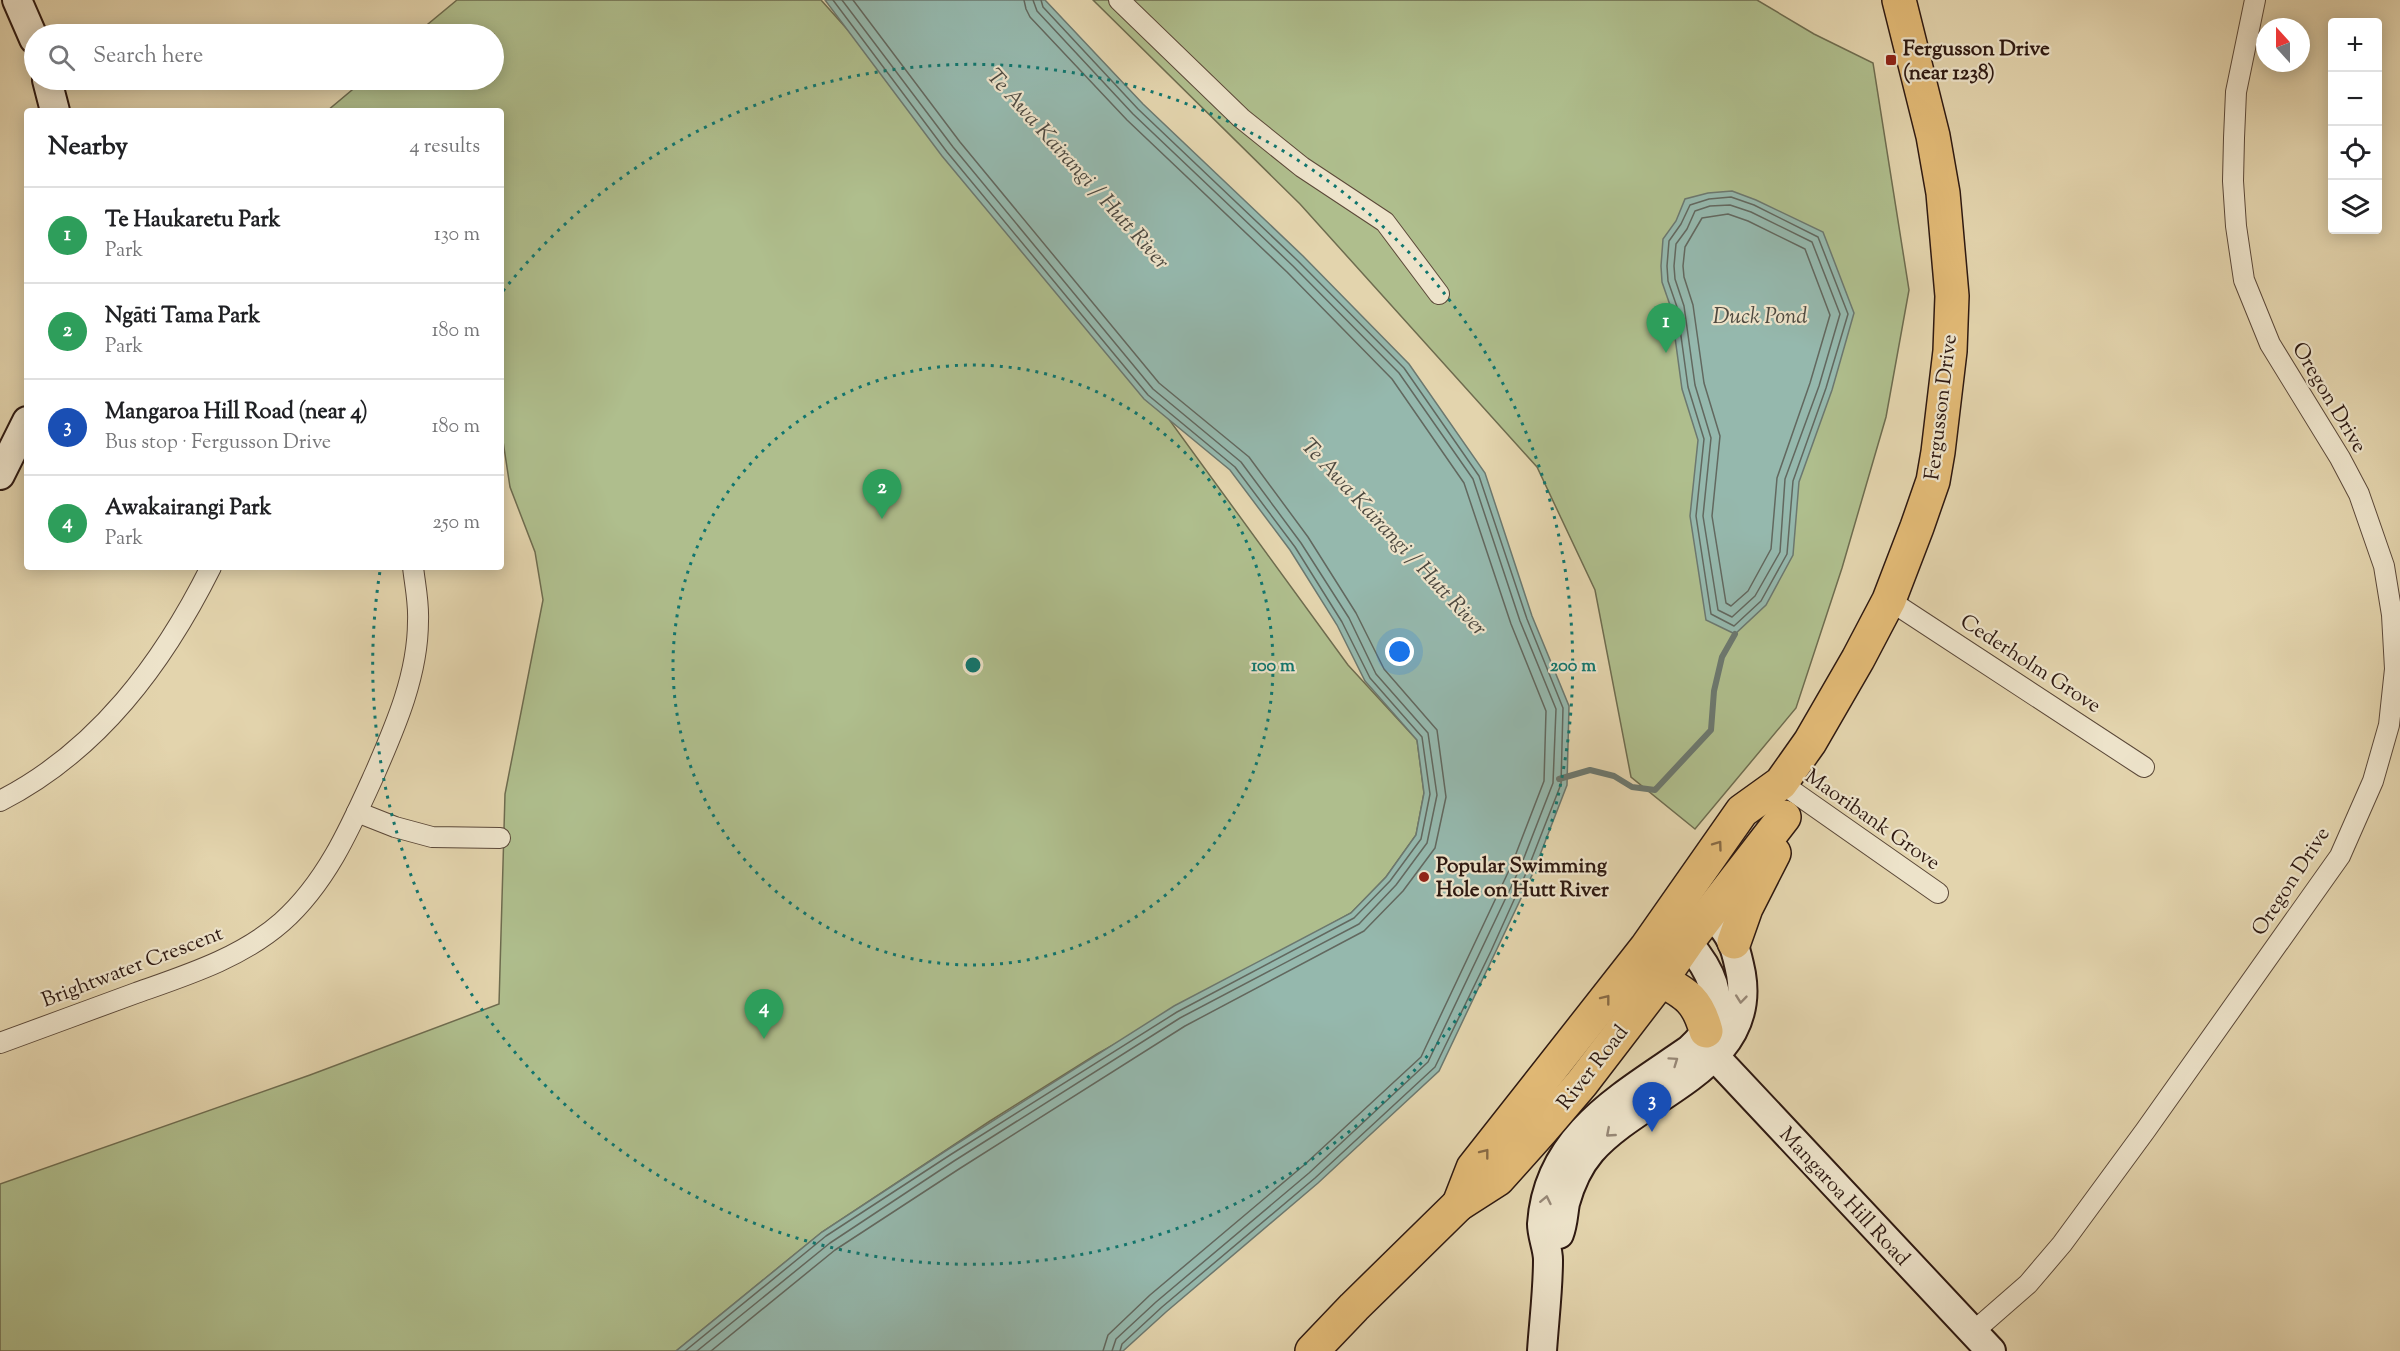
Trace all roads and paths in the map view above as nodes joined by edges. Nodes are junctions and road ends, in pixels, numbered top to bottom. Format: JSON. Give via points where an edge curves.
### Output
{"nodes":[{"id":1,"x":18,"y":0,"type":"edge"},
{"id":2,"x":1119,"y":0,"type":"edge"},
{"id":3,"x":1899,"y":0,"type":"edge"},
{"id":4,"x":2254,"y":0,"type":"edge"},
{"id":5,"x":28,"y":24,"type":"edge"},
{"id":6,"x":50,"y":90,"type":"edge"},
{"id":7,"x":54,"y":108,"type":"edge"},
{"id":8,"x":1439,"y":294,"type":"dead end"},
{"id":9,"x":24,"y":428,"type":"edge"},
{"id":10,"x":0,"y":476,"type":"edge"},
{"id":11,"x":210,"y":570,"type":"edge"},
{"id":12,"x":413,"y":570,"type":"edge"},
{"id":13,"x":1889,"y":600,"type":"junction"},
{"id":14,"x":2144,"y":767,"type":"dead end"},
{"id":15,"x":1781,"y":783,"type":"junction"},
{"id":16,"x":0,"y":801,"type":"edge"},
{"id":17,"x":357,"y":812,"type":"junction"},
{"id":18,"x":1784,"y":817,"type":"junction"},
{"id":19,"x":501,"y":838,"type":"dead end"},
{"id":20,"x":1684,"y":893,"type":"junction"},
{"id":21,"x":1938,"y":893,"type":"dead end"},
{"id":22,"x":1710,"y":914,"type":"junction"},
{"id":23,"x":1676,"y":932,"type":"junction"},
{"id":24,"x":1734,"y":942,"type":"junction"},
{"id":25,"x":1661,"y":980,"type":"junction"},
{"id":26,"x":0,"y":1043,"type":"edge"},
{"id":27,"x":1707,"y":1043,"type":"junction"},
{"id":28,"x":1459,"y":1204,"type":"junction"},
{"id":29,"x":1982,"y":1341,"type":"edge"},
{"id":30,"x":1312,"y":1351,"type":"edge"},
{"id":31,"x":1542,"y":1351,"type":"edge"}],
"edges":[{"from":1,"to":5,"type":"main road"},
{"from":2,"to":8,"type":"street","via":[[1241,118],[1302,167],[1385,222]]},
{"from":3,"to":13,"type":"highway","name":"Fergusson Drive","via":[[1934,136],[1952,296],[1947,381],[1933,481]]},
{"from":4,"to":29,"type":"street","name":"Oregon Drive","via":[[2236,92],[2234,138],[2236,226],[2244,280],[2270,344],[2359,494],[2384,566],[2395,669],[2389,725],[2373,781],[2340,856],[2062,1244]]},
{"from":6,"to":7,"type":"main road"},
{"from":9,"to":10,"type":"main road"},
{"from":11,"to":16,"type":"street","via":[[161,656],[116,713],[43,775]]},
{"from":12,"to":17,"type":"street","name":"Brightwater Crescent","via":[[418,621],[406,693]]},
{"from":13,"to":14,"type":"street","name":"Cederholm Grove"},
{"from":13,"to":15,"type":"highway","name":"Fergusson Drive","via":[[1810,742]]},
{"from":15,"to":18,"type":"highway"},
{"from":20,"to":15,"type":"highway","name":"Fergusson Drive","one_way":true,"via":[[1742,811]]},
{"from":15,"to":21,"type":"street","name":"Maoribank Grove"},
{"from":17,"to":19,"type":"street","via":[[432,837]]},
{"from":17,"to":26,"type":"street","name":"Brightwater Crescent","via":[[333,860],[309,892],[282,922],[253,942],[191,973]]},
{"from":18,"to":22,"type":"highway"},
{"from":18,"to":24,"type":"highway","via":[[1772,859],[1746,908]]},
{"from":20,"to":22,"type":"main road"},
{"from":20,"to":23,"type":"highway","name":"Fergusson Drive"},
{"from":22,"to":23,"type":"highway","name":"River Road"},
{"from":22,"to":24,"type":"main road"},
{"from":23,"to":25,"type":"highway","name":"River Road"},
{"from":23,"to":27,"type":"main road","via":[[1699,955],[1715,996]]},
{"from":28,"to":23,"type":"highway","name":"River Road","one_way":true,"via":[[1473,1168]]},
{"from":24,"to":27,"type":"main road","one_way":true,"via":[[1742,982],[1734,1030]]},
{"from":25,"to":27,"type":"highway","via":[[1694,1002],[1702,1014]]},
{"from":25,"to":28,"type":"highway","name":"River Road","via":[[1582,1083],[1498,1179]]},
{"from":27,"to":29,"type":"main road","name":"Mangaroa Hill Road"},
{"from":27,"to":31,"type":"main road","via":[[1689,1050],[1611,1106],[1577,1135],[1566,1150],[1550,1186],[1542,1226],[1548,1258]]},
{"from":28,"to":30,"type":"highway","name":"River Road"}]}
